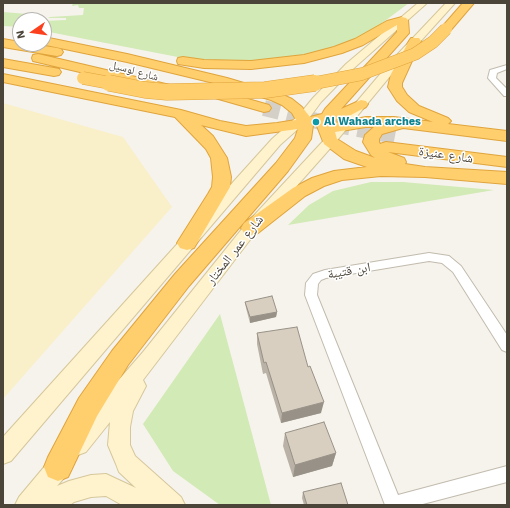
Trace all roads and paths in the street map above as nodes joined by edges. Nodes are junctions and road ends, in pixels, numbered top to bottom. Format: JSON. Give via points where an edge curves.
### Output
{"nodes":[{"id":1,"x":451,"y":3,"type":"edge"},
{"id":2,"x":469,"y":3,"type":"edge"},
{"id":3,"x":419,"y":5,"type":"edge"},
{"id":4,"x":402,"y":20,"type":"junction"},
{"id":5,"x":52,"y":37,"type":"edge"},
{"id":6,"x":416,"y":41,"type":"junction"},
{"id":7,"x":3,"y":43,"type":"edge"},
{"id":8,"x":52,"y":43,"type":"edge"},
{"id":9,"x":3,"y":52,"type":"edge"},
{"id":10,"x":3,"y":63,"type":"edge"},
{"id":11,"x":505,"y":69,"type":"edge"},
{"id":12,"x":3,"y":78,"type":"edge"},
{"id":13,"x":249,"y":88,"type":"junction"},
{"id":14,"x":507,"y":94,"type":"edge"},
{"id":15,"x":361,"y":104,"type":"junction"},
{"id":16,"x":181,"y":114,"type":"junction"},
{"id":17,"x":198,"y":119,"type":"junction"},
{"id":18,"x":302,"y":125,"type":"junction"},
{"id":19,"x":342,"y":125,"type":"junction"},
{"id":20,"x":428,"y":127,"type":"junction"},
{"id":21,"x":327,"y":129,"type":"junction"},
{"id":22,"x":489,"y":134,"type":"junction"},
{"id":23,"x":507,"y":136,"type":"edge"},
{"id":24,"x":276,"y":142,"type":"joint"},
{"id":25,"x":507,"y":149,"type":"edge"},
{"id":26,"x":507,"y":162,"type":"edge"},
{"id":27,"x":425,"y":172,"type":"junction"},
{"id":28,"x":507,"y":178,"type":"edge"},
{"id":29,"x":251,"y":228,"type":"junction"},
{"id":30,"x":187,"y":242,"type":"junction"},
{"id":31,"x":507,"y":346,"type":"edge"},
{"id":32,"x":150,"y":358,"type":"junction"},
{"id":33,"x":3,"y":453,"type":"edge"},
{"id":34,"x":58,"y":467,"type":"junction"},
{"id":35,"x":507,"y":474,"type":"edge"},
{"id":36,"x":393,"y":504,"type":"edge"},
{"id":37,"x":27,"y":505,"type":"edge"},
{"id":38,"x":50,"y":505,"type":"edge"},
{"id":39,"x":144,"y":505,"type":"edge"},
{"id":40,"x":173,"y":505,"type":"edge"}],
"edges":[{"from":1,"to":6,"type":"main road"},
{"from":2,"to":10,"type":"highway","bridge":true,"via":[[433,42],[416,54],[362,74],[295,87],[167,92]]},
{"from":3,"to":4,"type":"main road"},
{"from":4,"to":5,"type":"highway","via":[[390,23],[359,42],[324,54],[297,60],[251,64],[180,61]]},
{"from":4,"to":18,"type":"main road","via":[[350,66],[317,100]]},
{"from":4,"to":21,"type":"highway","via":[[403,33],[345,94]]},
{"from":6,"to":15,"type":"main road"},
{"from":6,"to":22,"type":"highway","via":[[395,83],[402,98],[423,114],[436,120]]},
{"from":7,"to":9,"type":"highway","name":"شارع لوسيل","via":[[79,56],[261,112],[71,65]]},
{"from":8,"to":13,"type":"highway"},
{"from":11,"to":14,"type":"street","via":[[493,72],[492,78]]},
{"from":12,"to":16,"type":"highway"},
{"from":13,"to":17,"type":"highway","via":[[262,95],[269,104],[264,117],[247,124]]},
{"from":13,"to":18,"type":"highway","via":[[287,102]]},
{"from":15,"to":19,"type":"main road"},
{"from":15,"to":21,"type":"highway","via":[[346,112]]},
{"from":16,"to":17,"type":"highway"},
{"from":16,"to":30,"type":"highway","via":[[214,148],[220,162],[222,177],[217,195]]},
{"from":17,"to":18,"type":"highway","via":[[256,131]]},
{"from":18,"to":21,"type":"highway"},
{"from":18,"to":24,"type":"highway"},
{"from":18,"to":34,"type":"highway","via":[[303,139],[282,167],[182,280],[120,358],[88,407]]},
{"from":19,"to":20,"type":"highway","via":[[381,121]]},
{"from":19,"to":21,"type":"highway"},
{"from":20,"to":22,"type":"highway"},
{"from":20,"to":27,"type":"highway","via":[[386,127],[374,134],[371,141],[377,152],[384,157]]},
{"from":21,"to":27,"type":"highway","via":[[342,151],[372,163]]},
{"from":21,"to":29,"type":"main road","name":"شارع عمر المختار"},
{"from":22,"to":23,"type":"highway"},
{"from":24,"to":30,"type":"main road"},
{"from":25,"to":26,"type":"highway","name":"شارع عنيزة","via":[[390,141]]},
{"from":27,"to":28,"type":"highway"},
{"from":27,"to":29,"type":"highway","via":[[364,171],[330,177],[299,192]]},
{"from":29,"to":32,"type":"main road","name":"شارع عمر المختار"},
{"from":30,"to":33,"type":"main road"},
{"from":31,"to":36,"type":"street","name":"ابن قتيبة","via":[[456,269],[445,259],[429,257],[325,274],[312,283],[311,295]]},
{"from":32,"to":34,"type":"main road","name":"شارع عمر المختار"},
{"from":32,"to":40,"type":"main road","via":[[123,409],[119,445],[127,464]]},
{"from":34,"to":37,"type":"main road","name":"شارع عمر المختار"},
{"from":35,"to":36,"type":"street"},
{"from":38,"to":39,"type":"main road","via":[[69,492],[106,485]]}]}
